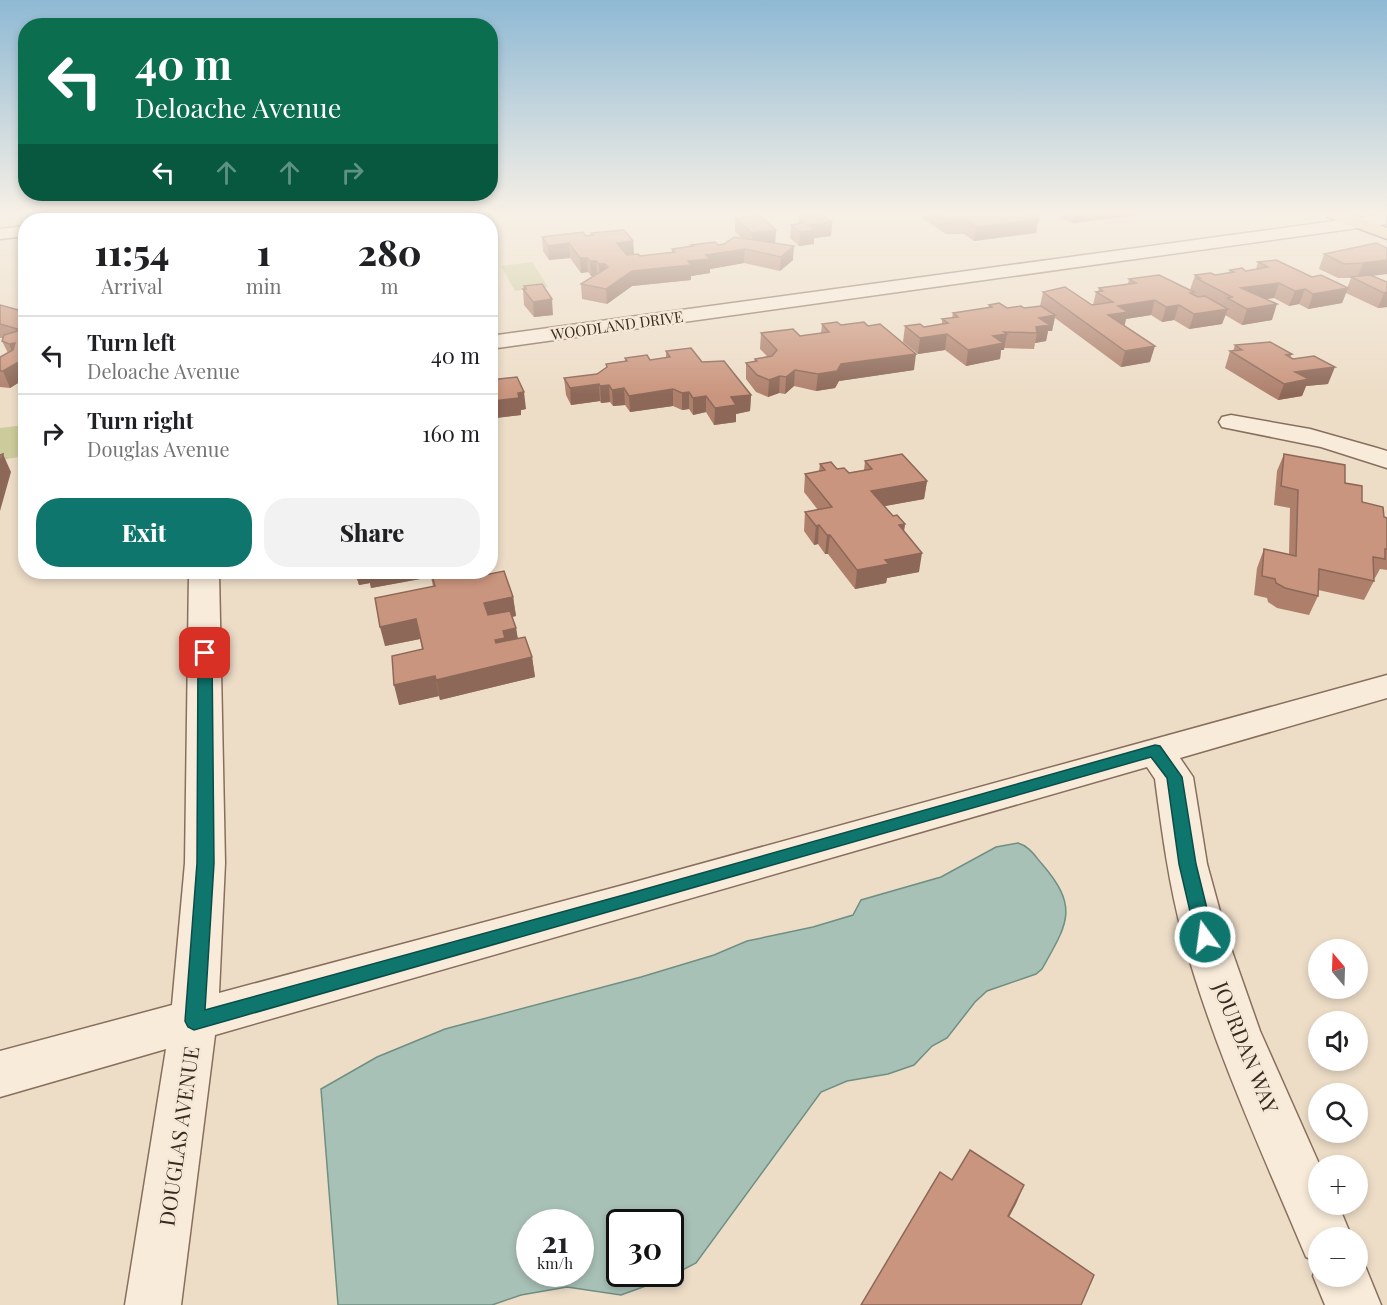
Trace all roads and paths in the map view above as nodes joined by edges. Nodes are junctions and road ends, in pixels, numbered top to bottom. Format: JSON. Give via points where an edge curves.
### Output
{"nodes":[{"id":1,"x":993,"y":274,"type":"edge"},
{"id":2,"x":498,"y":342,"type":"edge"},
{"id":3,"x":1231,"y":422,"type":"dead end"},
{"id":4,"x":1387,"y":460,"type":"edge"},
{"id":5,"x":204,"y":579,"type":"edge"},
{"id":6,"x":1387,"y":686,"type":"edge"},
{"id":7,"x":1155,"y":750,"type":"junction"},
{"id":8,"x":194,"y":1021,"type":"junction"},
{"id":9,"x":0,"y":1074,"type":"edge"},
{"id":10,"x":1320,"y":1227,"type":"edge"},
{"id":11,"x":1346,"y":1287,"type":"edge"},
{"id":12,"x":153,"y":1305,"type":"edge"},
{"id":13,"x":1353,"y":1305,"type":"edge"}],
"edges":[{"from":1,"to":2,"type":"street","name":"WOODLAND DRIVE"},
{"from":3,"to":4,"type":"street","via":[[1347,445]]},
{"from":5,"to":8,"type":"street","name":"DOUGLAS AVENUE","via":[[205,863]]},
{"from":6,"to":7,"type":"street"},
{"from":7,"to":8,"type":"street"},
{"from":7,"to":10,"type":"street","name":"JOURDAN WAY","via":[[1174,777],[1192,885],[1237,1031]]},
{"from":8,"to":9,"type":"street"},
{"from":8,"to":12,"type":"street","name":"DOUGLAS AVENUE"},
{"from":11,"to":13,"type":"street"}]}
